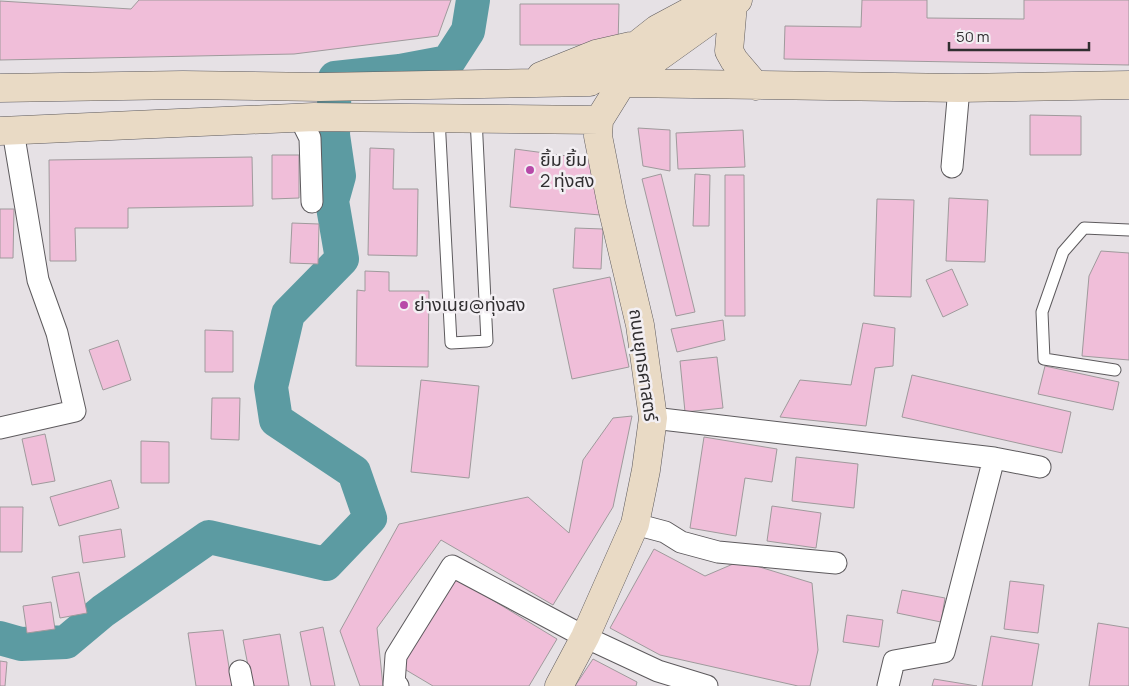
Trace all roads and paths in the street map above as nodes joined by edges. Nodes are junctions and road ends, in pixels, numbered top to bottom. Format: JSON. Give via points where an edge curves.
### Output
{"nodes":[{"id":1,"x":729,"y":1,"type":"edge"},
{"id":2,"x":638,"y":44,"type":"junction"},
{"id":3,"x":590,"y":82,"type":"junction"},
{"id":4,"x":524,"y":83,"type":"junction"},
{"id":5,"x":622,"y":84,"type":"junction"},
{"id":6,"x":1129,"y":85,"type":"edge"},
{"id":7,"x":756,"y":86,"type":"junction"},
{"id":8,"x":0,"y":88,"type":"edge"},
{"id":9,"x":959,"y":88,"type":"junction"},
{"id":10,"x":307,"y":118,"type":"junction"},
{"id":11,"x":439,"y":118,"type":"junction"},
{"id":12,"x":476,"y":118,"type":"junction"},
{"id":13,"x":599,"y":120,"type":"junction"},
{"id":14,"x":6,"y":131,"type":"edge"},
{"id":15,"x":952,"y":167,"type":"dead end"},
{"id":16,"x":312,"y":202,"type":"dead end"},
{"id":17,"x":1129,"y":230,"type":"edge"},
{"id":18,"x":1115,"y":370,"type":"dead end"},
{"id":19,"x":653,"y":418,"type":"junction"},
{"id":20,"x":0,"y":428,"type":"edge"},
{"id":21,"x":994,"y":458,"type":"junction"},
{"id":22,"x":1040,"y":466,"type":"dead end"},
{"id":23,"x":635,"y":524,"type":"junction"},
{"id":24,"x":836,"y":563,"type":"dead end"},
{"id":25,"x":585,"y":637,"type":"junction"},
{"id":26,"x":656,"y":678,"type":"edge"},
{"id":27,"x":398,"y":686,"type":"edge"},
{"id":28,"x":558,"y":686,"type":"edge"},
{"id":29,"x":707,"y":686,"type":"edge"},
{"id":30,"x":888,"y":686,"type":"edge"}],
"edges":[{"from":1,"to":2,"type":"main road","via":[[704,4],[657,29]]},
{"from":1,"to":5,"type":"main road"},
{"from":1,"to":7,"type":"main road","via":[[729,50]]},
{"from":2,"to":3,"type":"main road"},
{"from":2,"to":4,"type":"main road","via":[[596,54]]},
{"from":3,"to":4,"type":"main road"},
{"from":3,"to":5,"type":"street"},
{"from":4,"to":8,"type":"main road"},
{"from":5,"to":7,"type":"main road"},
{"from":5,"to":13,"type":"main road"},
{"from":6,"to":9,"type":"main road"},
{"from":7,"to":9,"type":"main road"},
{"from":9,"to":15,"type":"street"},
{"from":10,"to":11,"type":"main road"},
{"from":10,"to":14,"type":"main road"},
{"from":10,"to":16,"type":"street"},
{"from":11,"to":12,"type":"main road"},
{"from":11,"to":12,"type":"lane","via":[[451,343],[487,340]]},
{"from":12,"to":13,"type":"main road"},
{"from":13,"to":19,"type":"main road","name":"ถนนยุทธศาสตร์","via":[[598,136],[640,325]]},
{"from":14,"to":20,"type":"street","via":[[38,280],[57,333],[75,411]]},
{"from":17,"to":18,"type":"lane","via":[[1084,228],[1062,252],[1042,312],[1044,359]]},
{"from":19,"to":21,"type":"street"},
{"from":19,"to":23,"type":"main road","name":"ถนนยุทธศาสตร์"},
{"from":21,"to":22,"type":"street"},
{"from":21,"to":30,"type":"street","via":[[944,652],[894,662]]},
{"from":23,"to":24,"type":"street","via":[[718,552]]},
{"from":23,"to":25,"type":"main road","name":"ถนนยุทธศาสตร์"},
{"from":25,"to":26,"type":"street"},
{"from":25,"to":27,"type":"street","via":[[452,566],[396,656],[394,684]]},
{"from":25,"to":28,"type":"main road","name":"ถนนยุทธศาสตร์"},
{"from":26,"to":29,"type":"street"}]}
